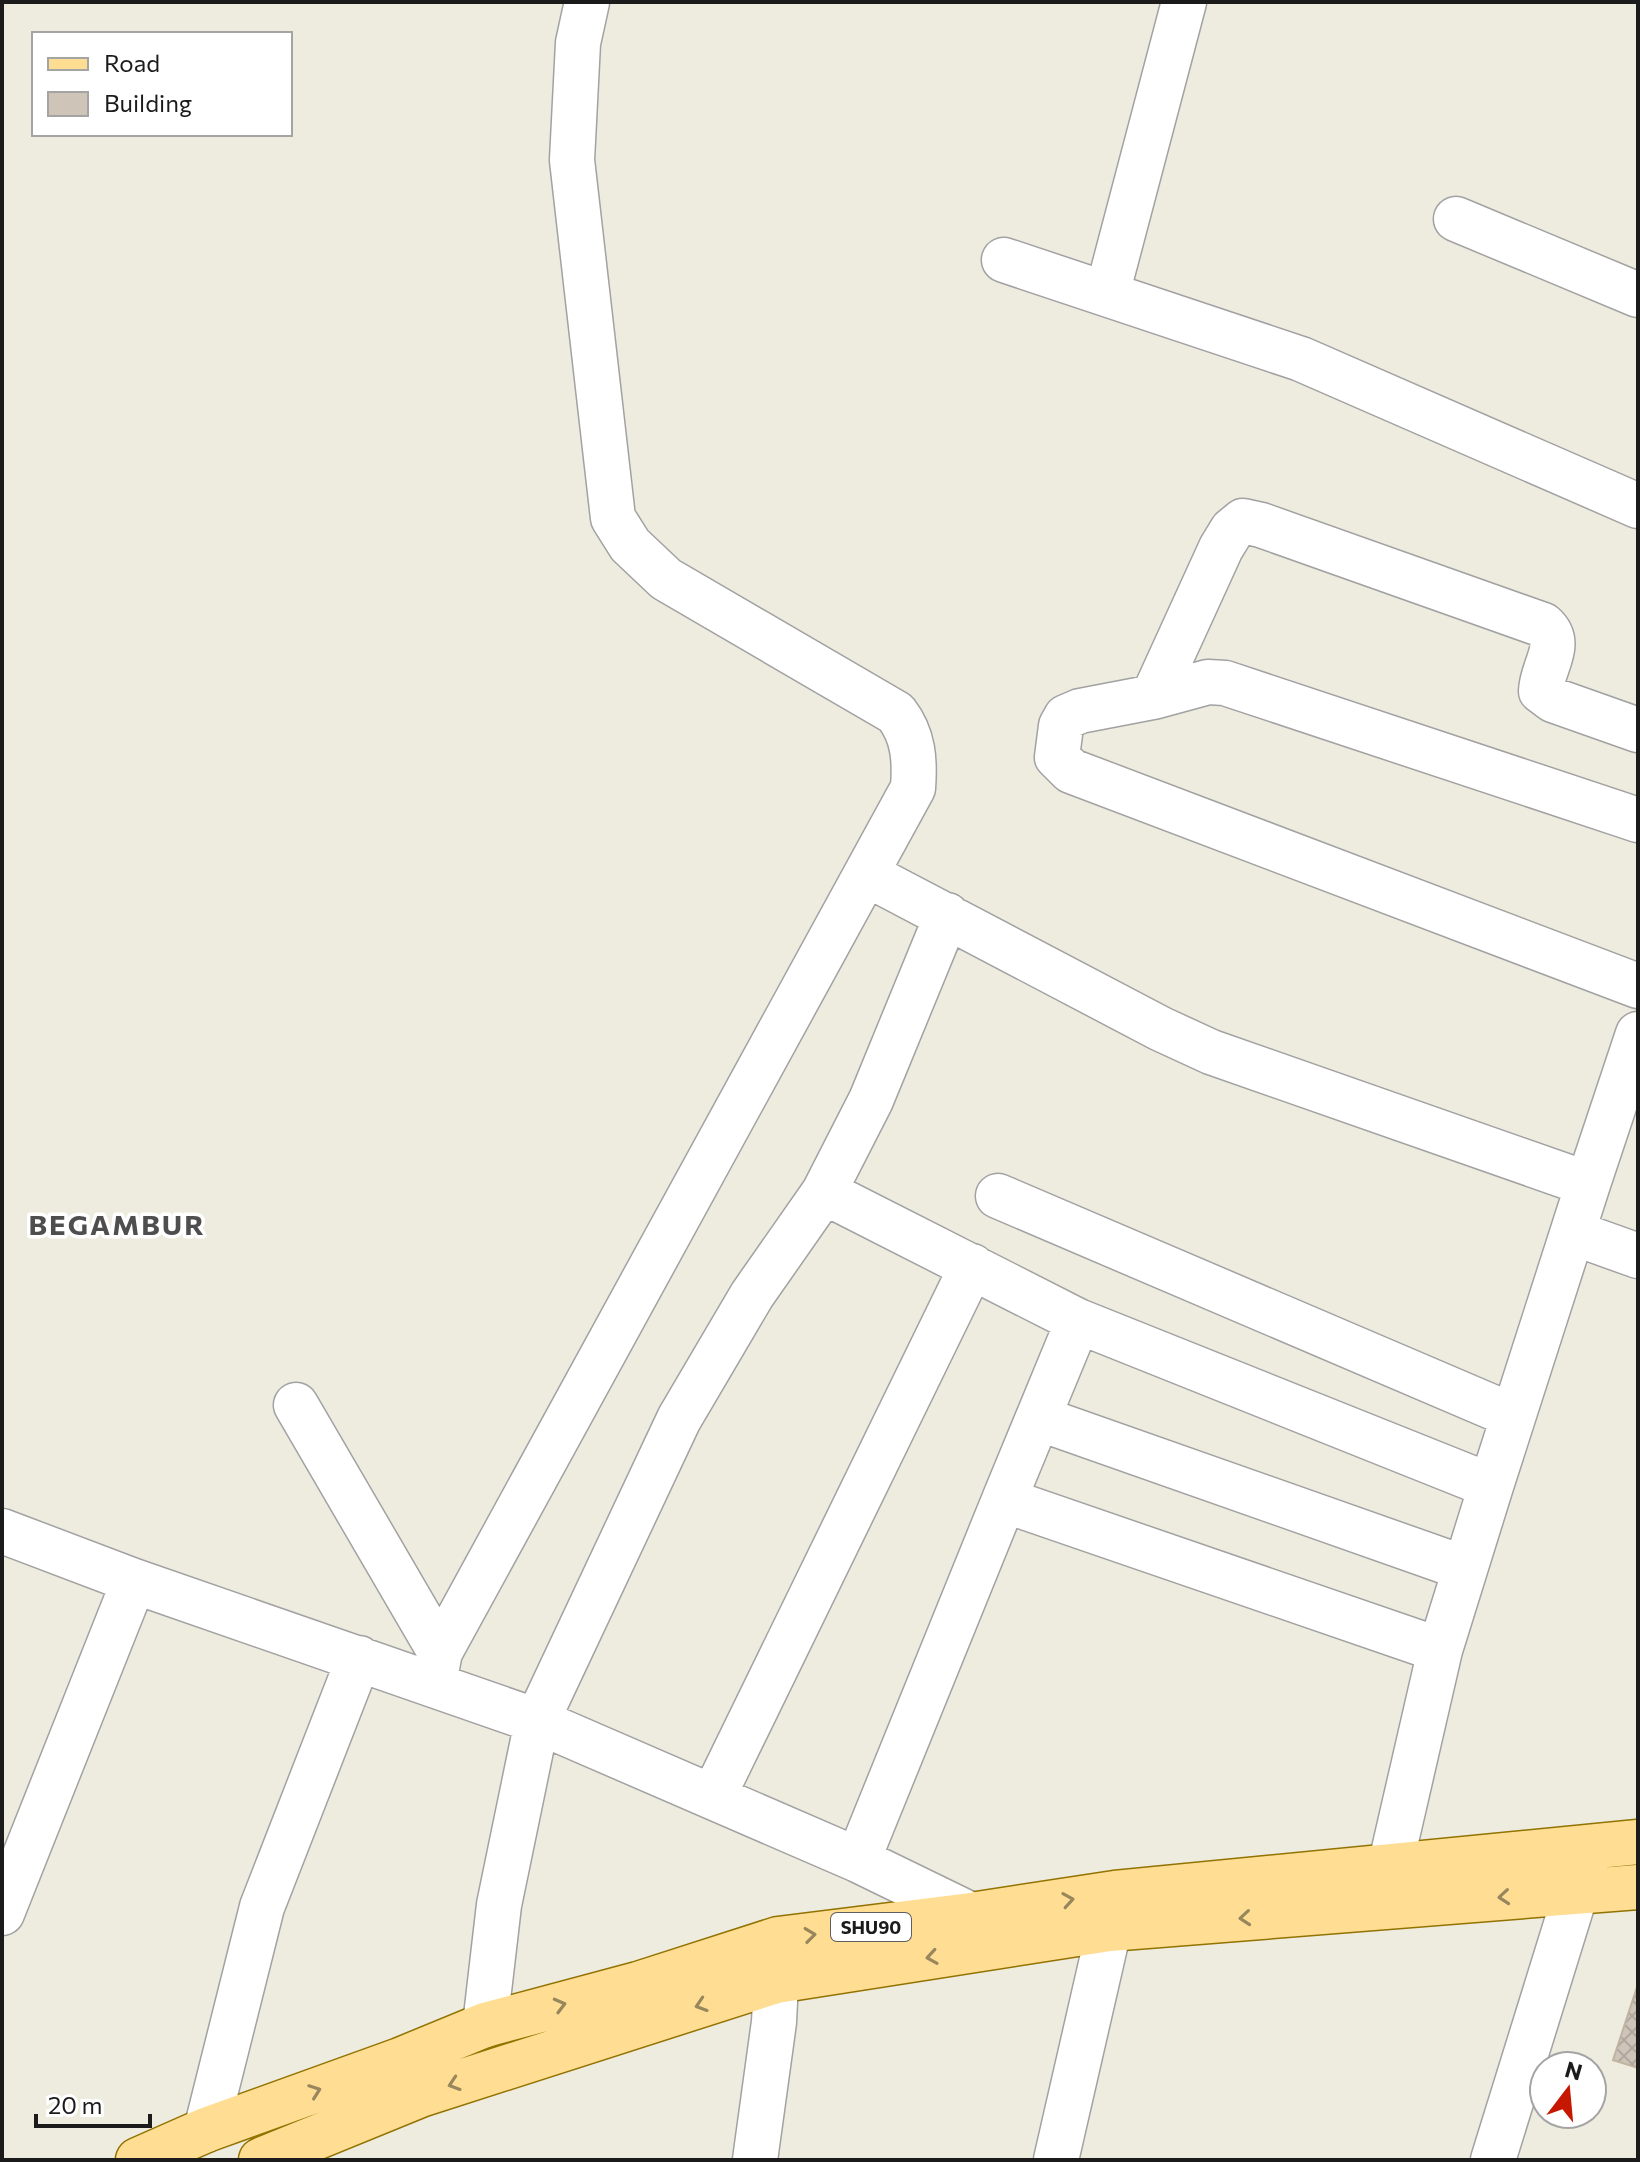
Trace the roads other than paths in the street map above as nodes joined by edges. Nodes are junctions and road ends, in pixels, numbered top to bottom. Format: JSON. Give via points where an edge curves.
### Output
{"nodes":[{"id":1,"x":587,"y":2,"type":"edge"},
{"id":2,"x":1184,"y":2,"type":"edge"},
{"id":3,"x":1456,"y":219,"type":"dead end"},
{"id":4,"x":1004,"y":260,"type":"dead end"},
{"id":5,"x":1107,"y":294,"type":"junction"},
{"id":6,"x":1638,"y":295,"type":"edge"},
{"id":7,"x":1638,"y":506,"type":"edge"},
{"id":8,"x":1153,"y":697,"type":"junction"},
{"id":9,"x":1638,"y":730,"type":"edge"},
{"id":10,"x":1638,"y":820,"type":"edge"},
{"id":11,"x":868,"y":875,"type":"junction"},
{"id":12,"x":947,"y":915,"type":"junction"},
{"id":13,"x":1638,"y":986,"type":"edge"},
{"id":14,"x":1638,"y":1034,"type":"edge"},
{"id":15,"x":1588,"y":1184,"type":"junction"},
{"id":16,"x":824,"y":1192,"type":"junction"},
{"id":17,"x":998,"y":1196,"type":"dead end"},
{"id":18,"x":1574,"y":1233,"type":"junction"},
{"id":19,"x":1638,"y":1256,"type":"edge"},
{"id":20,"x":972,"y":1266,"type":"junction"},
{"id":21,"x":1078,"y":1321,"type":"junction"},
{"id":22,"x":296,"y":1405,"type":"dead end"},
{"id":23,"x":1513,"y":1416,"type":"junction"},
{"id":24,"x":1038,"y":1418,"type":"junction"},
{"id":25,"x":1491,"y":1486,"type":"junction"},
{"id":26,"x":1004,"y":1500,"type":"junction"},
{"id":27,"x":2,"y":1531,"type":"edge"},
{"id":28,"x":1464,"y":1568,"type":"junction"},
{"id":29,"x":134,"y":1581,"type":"junction"},
{"id":30,"x":1440,"y":1650,"type":"junction"},
{"id":31,"x":359,"y":1658,"type":"junction"},
{"id":32,"x":437,"y":1668,"type":"junction"},
{"id":33,"x":537,"y":1721,"type":"junction"},
{"id":34,"x":713,"y":1797,"type":"junction"},
{"id":35,"x":1638,"y":1842,"type":"edge"},
{"id":36,"x":1590,"y":1848,"type":"junction"},
{"id":37,"x":858,"y":1860,"type":"junction"},
{"id":38,"x":1390,"y":1867,"type":"junction"},
{"id":39,"x":1638,"y":1887,"type":"edge"},
{"id":40,"x":1576,"y":1891,"type":"junction"},
{"id":41,"x":1374,"y":1908,"type":"junction"},
{"id":42,"x":2,"y":1913,"type":"edge"},
{"id":43,"x":1109,"y":1929,"type":"junction"},
{"id":44,"x":981,"y":1931,"type":"junction"},
{"id":45,"x":776,"y":1981,"type":"junction"},
{"id":46,"x":485,"y":2025,"type":"junction"},
{"id":47,"x":206,"y":2130,"type":"junction"},
{"id":48,"x":138,"y":2160,"type":"edge"},
{"id":49,"x":261,"y":2160,"type":"edge"},
{"id":50,"x":755,"y":2160,"type":"edge"},
{"id":51,"x":1056,"y":2160,"type":"edge"},
{"id":52,"x":1493,"y":2160,"type":"edge"}],
"edges":[{"from":1,"to":11,"type":"street","via":[[578,43],[572,160],[613,518],[630,545],[666,579],[891,709],[903,721],[915,754],[913,788]]},
{"from":2,"to":5,"type":"street"},
{"from":3,"to":6,"type":"street"},
{"from":4,"to":5,"type":"street"},
{"from":5,"to":7,"type":"street","via":[[1301,359]]},
{"from":8,"to":9,"type":"street","via":[[1221,548],[1243,521],[1543,625],[1552,633],[1554,645],[1541,691]]},
{"from":8,"to":10,"type":"street","via":[[1208,682],[1225,683]]},
{"from":8,"to":13,"type":"street","via":[[1066,717],[1057,757],[1071,771]]},
{"from":11,"to":12,"type":"street"},
{"from":11,"to":32,"type":"street"},
{"from":12,"to":15,"type":"street","via":[[1211,1052]]},
{"from":12,"to":16,"type":"street","via":[[871,1100]]},
{"from":14,"to":15,"type":"street"},
{"from":15,"to":18,"type":"street"},
{"from":16,"to":20,"type":"street"},
{"from":16,"to":33,"type":"street","via":[[752,1295],[679,1419]]},
{"from":17,"to":23,"type":"street"},
{"from":18,"to":19,"type":"street"},
{"from":18,"to":23,"type":"street"},
{"from":20,"to":21,"type":"street"},
{"from":20,"to":34,"type":"street"},
{"from":21,"to":24,"type":"street"},
{"from":21,"to":25,"type":"street"},
{"from":22,"to":32,"type":"street"},
{"from":23,"to":25,"type":"street"},
{"from":24,"to":26,"type":"street"},
{"from":24,"to":28,"type":"street"},
{"from":25,"to":28,"type":"street"},
{"from":26,"to":30,"type":"street"},
{"from":26,"to":37,"type":"street"},
{"from":27,"to":29,"type":"street"},
{"from":28,"to":30,"type":"street"},
{"from":29,"to":31,"type":"street"},
{"from":29,"to":42,"type":"street"},
{"from":30,"to":38,"type":"street"},
{"from":31,"to":32,"type":"street"},
{"from":31,"to":47,"type":"street","via":[[262,1907]]},
{"from":32,"to":33,"type":"street"},
{"from":33,"to":34,"type":"street"},
{"from":33,"to":46,"type":"street","via":[[499,1905]]},
{"from":34,"to":37,"type":"street"},
{"from":35,"to":36,"type":"main road","number":"SHU90"},
{"from":36,"to":38,"type":"main road","number":"SHU90"},
{"from":36,"to":40,"type":"street"},
{"from":37,"to":44,"type":"street"},
{"from":38,"to":41,"type":"street"},
{"from":44,"to":38,"type":"main road","number":"SHU90","one_way":true,"via":[[1115,1893]]},
{"from":39,"to":40,"type":"main road"},
{"from":40,"to":41,"type":"main road","one_way":true},
{"from":40,"to":52,"type":"street"},
{"from":41,"to":43,"type":"main road","one_way":true},
{"from":43,"to":44,"type":"main road"},
{"from":43,"to":51,"type":"street"},
{"from":44,"to":45,"type":"main road","one_way":true},
{"from":46,"to":44,"type":"main road","number":"SHU90","one_way":true,"via":[[778,1939]]},
{"from":45,"to":49,"type":"main road","one_way":true,"via":[[423,2094]]},
{"from":45,"to":50,"type":"street"},
{"from":47,"to":46,"type":"main road","number":"SHU90","one_way":true},
{"from":47,"to":48,"type":"main road","number":"SHU90"}]}
